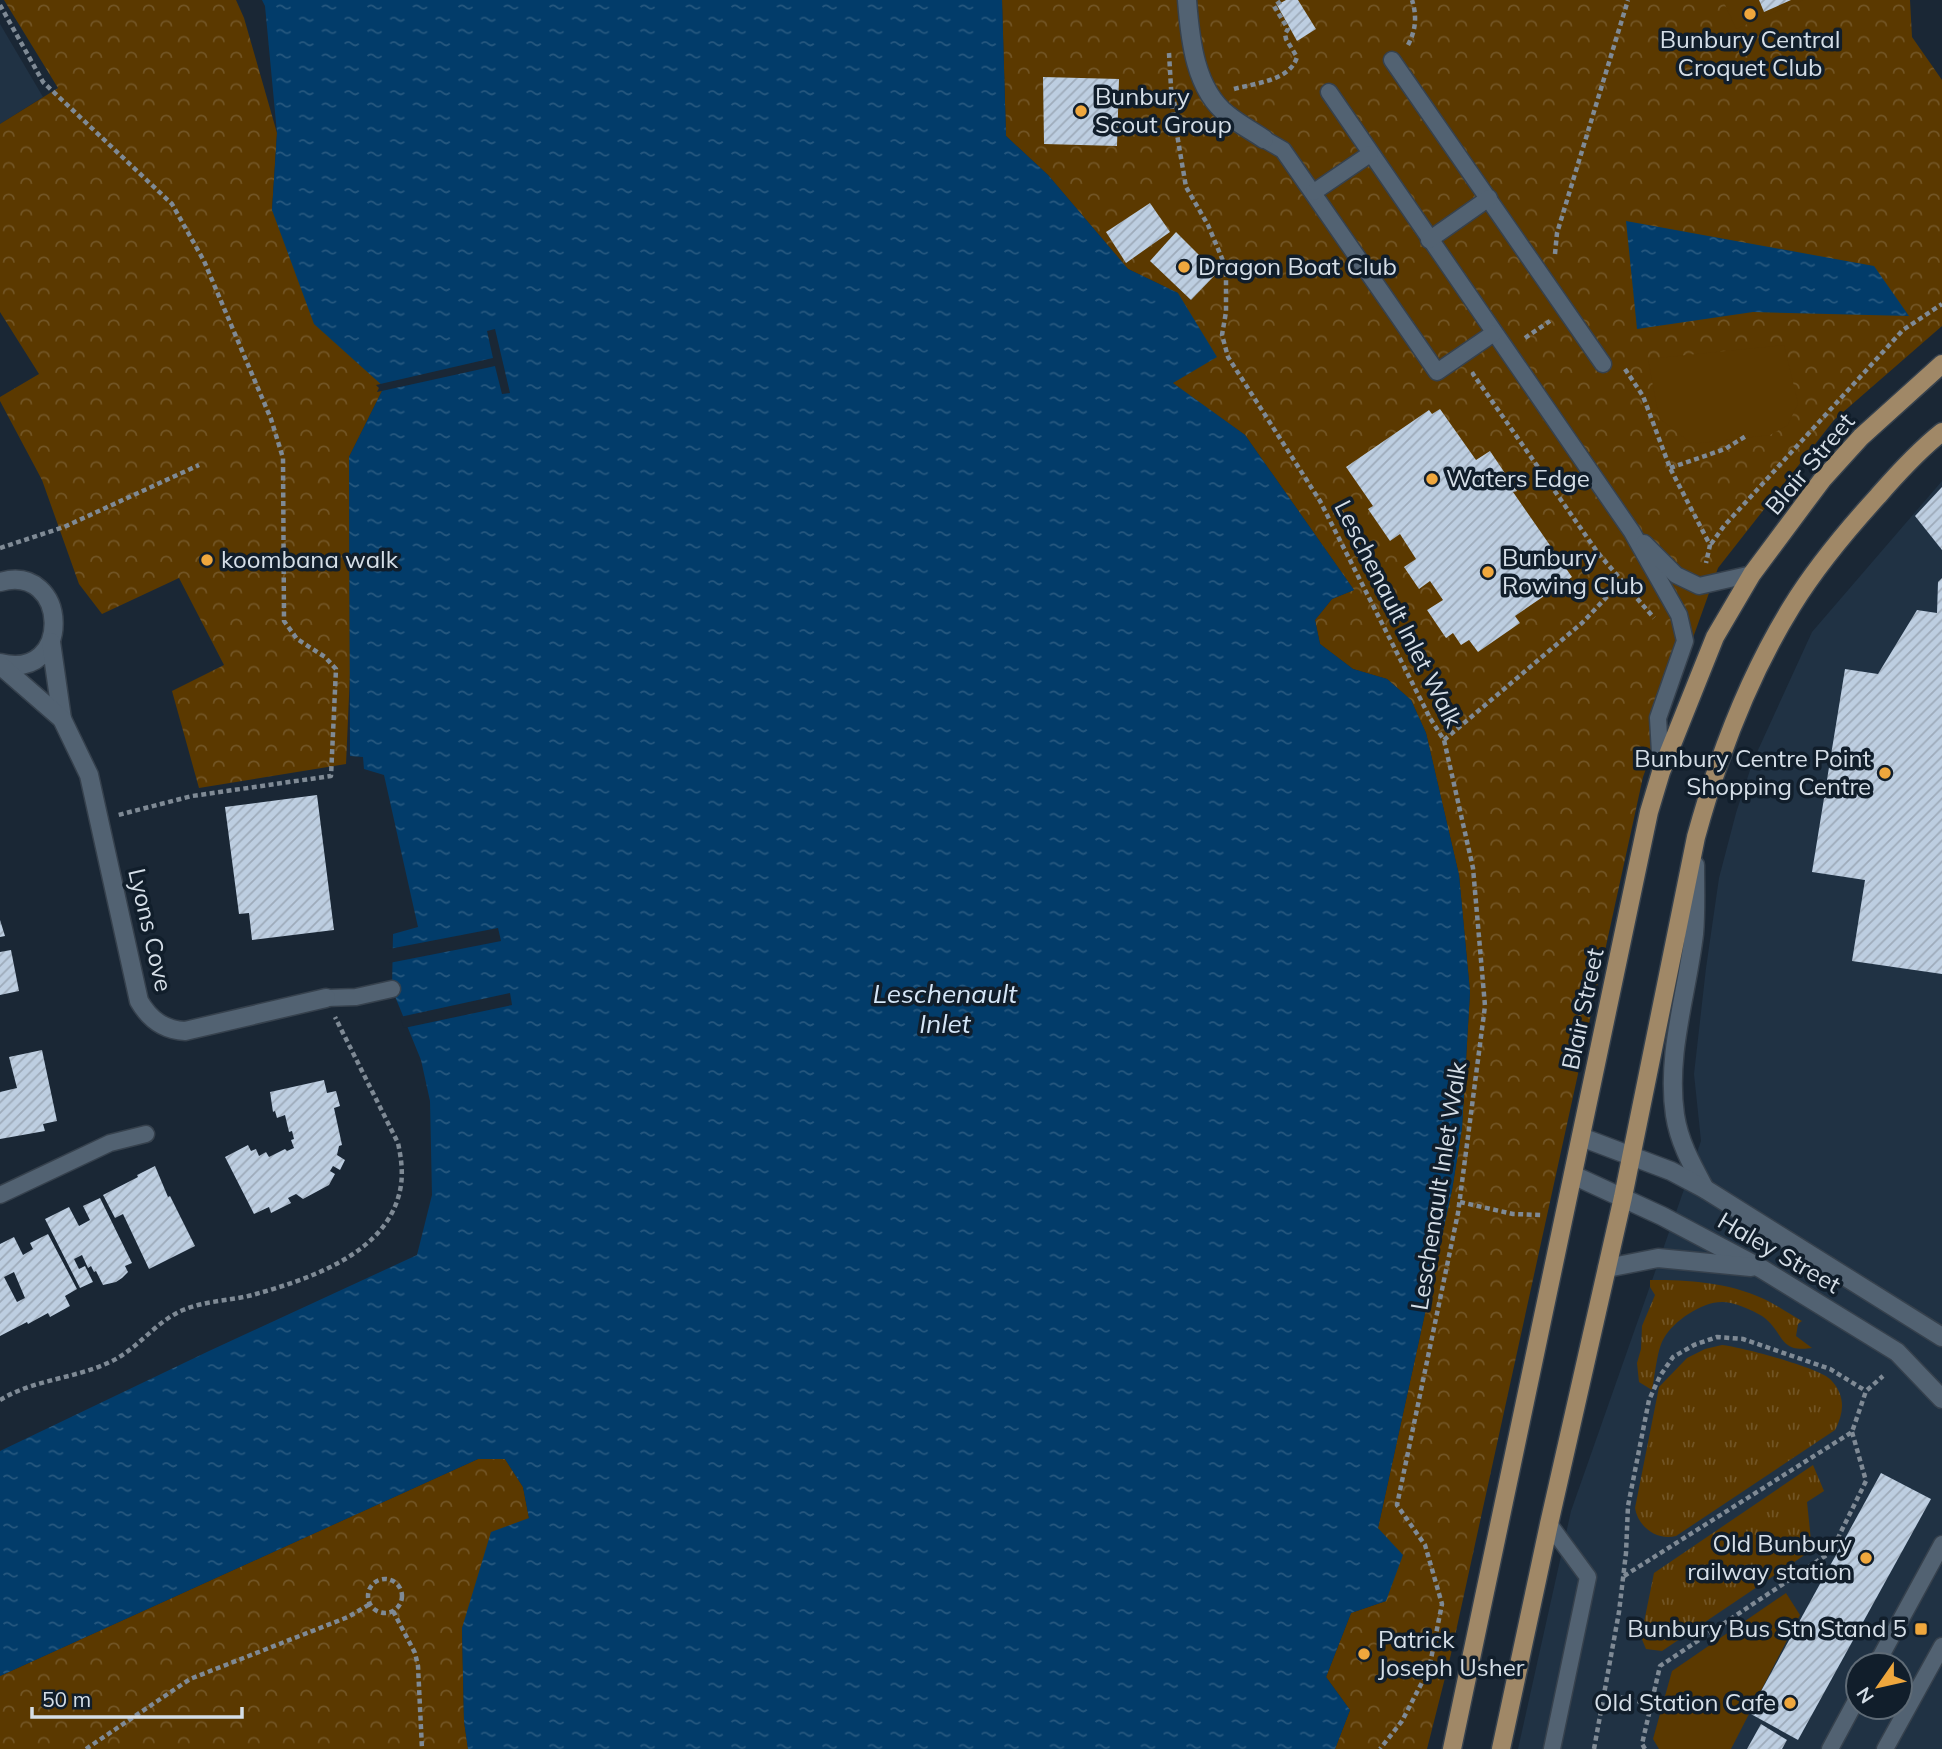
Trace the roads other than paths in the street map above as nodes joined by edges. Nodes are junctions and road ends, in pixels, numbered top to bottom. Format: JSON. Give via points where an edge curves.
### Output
{"nodes":[{"id":1,"x":1187,"y":0,"type":"edge"},
{"id":2,"x":1392,"y":60,"type":"road end"},
{"id":3,"x":1329,"y":92,"type":"dead end"},
{"id":4,"x":1264,"y":139,"type":"joint"},
{"id":5,"x":1370,"y":154,"type":"junction"},
{"id":6,"x":1314,"y":192,"type":"junction"},
{"id":7,"x":1489,"y":198,"type":"junction"},
{"id":8,"x":1429,"y":240,"type":"junction"},
{"id":9,"x":1494,"y":333,"type":"junction"},
{"id":10,"x":1603,"y":364,"type":"dead end"},
{"id":11,"x":1942,"y":364,"type":"edge"},
{"id":12,"x":1942,"y":432,"type":"edge"},
{"id":13,"x":1632,"y":532,"type":"junction"},
{"id":14,"x":1752,"y":574,"type":"junction"},
{"id":15,"x":5,"y":580,"type":"edge"},
{"id":16,"x":51,"y":642,"type":"junction"},
{"id":17,"x":0,"y":664,"type":"edge"},
{"id":18,"x":62,"y":719,"type":"junction"},
{"id":19,"x":1661,"y":772,"type":"junction"},
{"id":20,"x":1696,"y":837,"type":"junction"},
{"id":21,"x":392,"y":989,"type":"dead end"},
{"id":22,"x":326,"y":998,"type":"joint"},
{"id":23,"x":146,"y":1134,"type":"dead end"},
{"id":24,"x":1581,"y":1137,"type":"junction"},
{"id":25,"x":1631,"y":1156,"type":"junction"},
{"id":26,"x":1573,"y":1175,"type":"junction"},
{"id":27,"x":1704,"y":1189,"type":"junction"},
{"id":28,"x":0,"y":1195,"type":"edge"},
{"id":29,"x":1623,"y":1197,"type":"junction"},
{"id":30,"x":1607,"y":1268,"type":"junction"},
{"id":31,"x":1762,"y":1269,"type":"junction"},
{"id":32,"x":1942,"y":1337,"type":"edge"},
{"id":33,"x":1942,"y":1398,"type":"edge"},
{"id":34,"x":1549,"y":1524,"type":"junction"},
{"id":35,"x":1942,"y":1544,"type":"edge"},
{"id":36,"x":1942,"y":1646,"type":"edge"},
{"id":37,"x":1884,"y":1651,"type":"edge"},
{"id":38,"x":1845,"y":1721,"type":"edge"},
{"id":39,"x":1452,"y":1749,"type":"edge"},
{"id":40,"x":1501,"y":1749,"type":"edge"},
{"id":41,"x":1552,"y":1749,"type":"edge"},
{"id":42,"x":1830,"y":1749,"type":"edge"},
{"id":43,"x":1885,"y":1749,"type":"edge"}],
"edges":[{"from":1,"to":4,"type":"street","via":[[1199,72],[1209,96],[1226,114]]},
{"from":2,"to":7,"type":"lane"},
{"from":3,"to":5,"type":"lane"},
{"from":4,"to":6,"type":"lane","via":[[1283,150]]},
{"from":5,"to":6,"type":"lane"},
{"from":5,"to":8,"type":"lane"},
{"from":6,"to":9,"type":"lane","via":[[1437,372]]},
{"from":7,"to":8,"type":"lane"},
{"from":7,"to":10,"type":"lane"},
{"from":8,"to":9,"type":"lane"},
{"from":9,"to":13,"type":"lane"},
{"from":11,"to":14,"type":"main road","name":"Blair Street","via":[[1830,471]]},
{"from":12,"to":20,"type":"main road","via":[[1918,451],[1853,524],[1793,604],[1741,705]]},
{"from":13,"to":14,"type":"lane","via":[[1676,575],[1699,586]]},
{"from":13,"to":19,"type":"lane","via":[[1679,615],[1685,641],[1658,718]]},
{"from":14,"to":19,"type":"main road","name":"Blair Street","via":[[1715,637]]},
{"from":15,"to":16,"type":"street","name":"Lyons Cove","via":[[30,584],[50,602],[55,629]]},
{"from":16,"to":17,"type":"street","via":[[23,665]]},
{"from":16,"to":18,"type":"street","name":"Lyons Cove"},
{"from":17,"to":18,"type":"street","name":"Lyons Cove"},
{"from":18,"to":22,"type":"street","name":"Lyons Cove","via":[[89,775],[139,1002],[154,1021],[185,1031]]},
{"from":19,"to":24,"type":"main road","name":"Blair Street"},
{"from":20,"to":25,"type":"main road"},
{"from":20,"to":27,"type":"street","via":[[1694,933],[1673,1074],[1681,1140]]},
{"from":21,"to":22,"type":"lane"},
{"from":23,"to":28,"type":"lane","via":[[110,1143]]},
{"from":24,"to":25,"type":"street","name":"Haley Street"},
{"from":24,"to":26,"type":"main road","name":"Blair Street"},
{"from":25,"to":27,"type":"street","name":"Haley Street"},
{"from":25,"to":29,"type":"main road"},
{"from":26,"to":29,"type":"street","name":"Haley Street"},
{"from":26,"to":39,"type":"main road","name":"Blair Street"},
{"from":27,"to":32,"type":"street","name":"Haley Street"},
{"from":29,"to":30,"type":"main road"},
{"from":29,"to":31,"type":"street","name":"Haley Street"},
{"from":30,"to":31,"type":"street","via":[[1658,1258]]},
{"from":30,"to":34,"type":"main road"},
{"from":31,"to":33,"type":"street","name":"Haley Street","via":[[1897,1352]]},
{"from":34,"to":40,"type":"main road"},
{"from":34,"to":41,"type":"lane","via":[[1588,1577]]},
{"from":35,"to":37,"type":"lane"},
{"from":36,"to":43,"type":"lane"},
{"from":38,"to":42,"type":"lane"}]}
